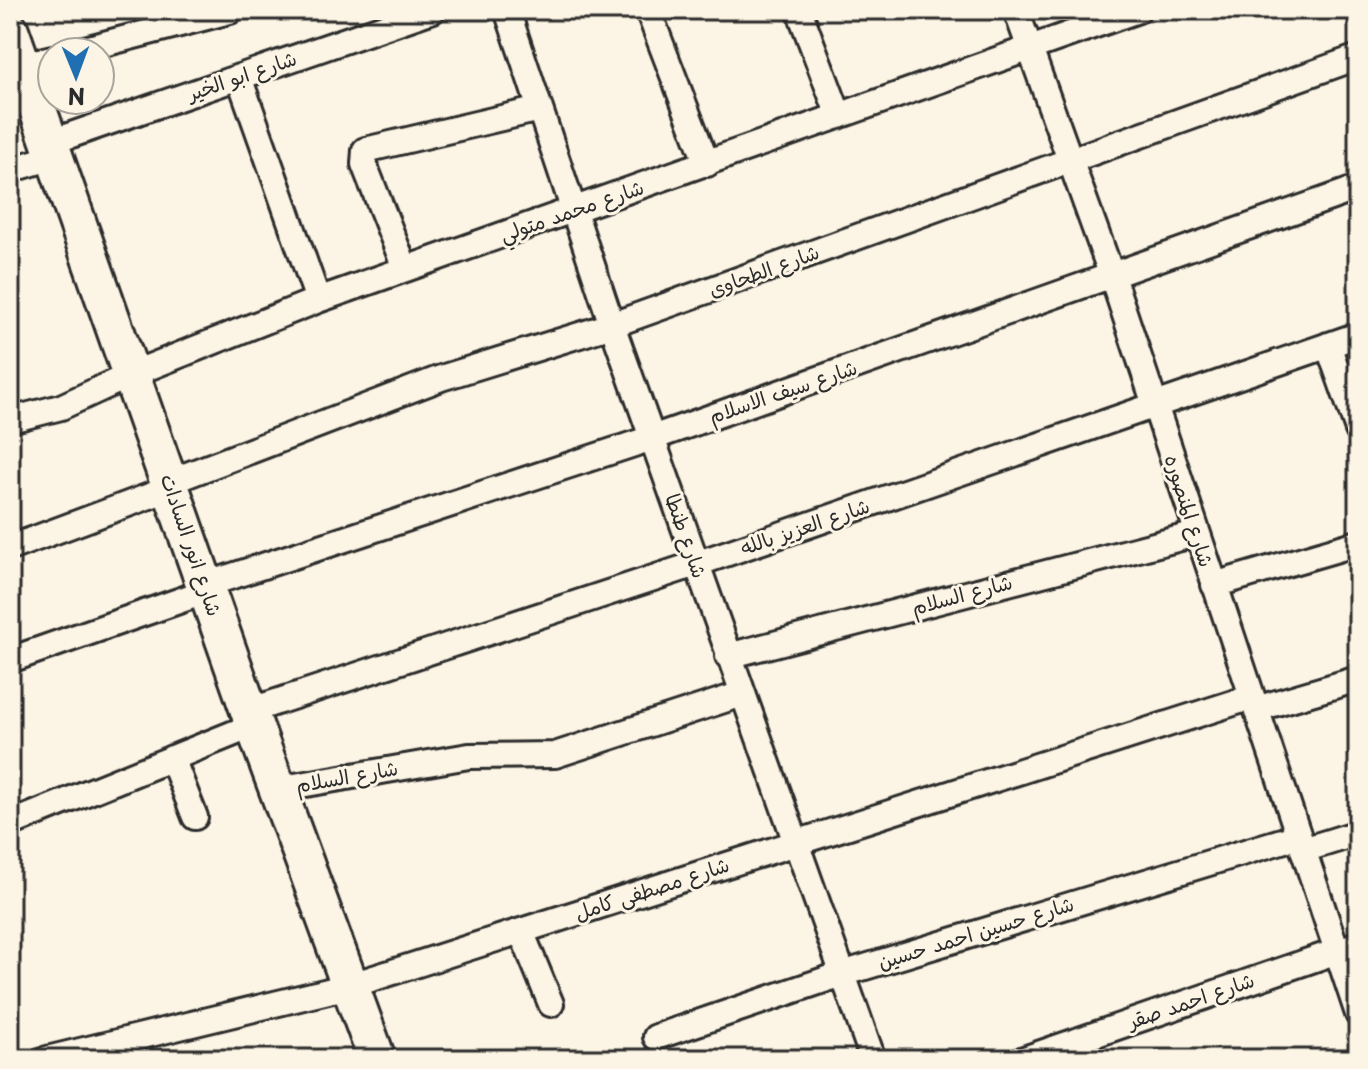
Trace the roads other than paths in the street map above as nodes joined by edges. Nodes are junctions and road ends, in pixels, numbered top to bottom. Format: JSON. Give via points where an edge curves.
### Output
{"nodes":[{"id":1,"x":433,"y":10,"type":"edge"},
{"id":2,"x":507,"y":10,"type":"edge"},
{"id":3,"x":648,"y":10,"type":"edge"},
{"id":4,"x":799,"y":10,"type":"edge"},
{"id":5,"x":1016,"y":10,"type":"edge"},
{"id":6,"x":1138,"y":10,"type":"edge"},
{"id":7,"x":230,"y":11,"type":"edge"},
{"id":8,"x":10,"y":30,"type":"edge"},
{"id":9,"x":116,"y":41,"type":"edge"},
{"id":10,"x":1030,"y":49,"type":"junction"},
{"id":11,"x":1358,"y":57,"type":"edge"},
{"id":12,"x":28,"y":63,"type":"edge"},
{"id":13,"x":239,"y":77,"type":"junction"},
{"id":14,"x":540,"y":109,"type":"junction"},
{"id":15,"x":839,"y":116,"type":"junction"},
{"id":16,"x":53,"y":149,"type":"junction"},
{"id":17,"x":1070,"y":160,"type":"junction"},
{"id":18,"x":707,"y":164,"type":"junction"},
{"id":19,"x":10,"y":170,"type":"edge"},
{"id":20,"x":1358,"y":188,"type":"edge"},
{"id":21,"x":574,"y":211,"type":"junction"},
{"id":22,"x":405,"y":268,"type":"junction"},
{"id":23,"x":1112,"y":276,"type":"junction"},
{"id":24,"x":318,"y":300,"type":"junction"},
{"id":25,"x":612,"y":325,"type":"junction"},
{"id":26,"x":1358,"y":335,"type":"edge"},
{"id":27,"x":1328,"y":345,"type":"junction"},
{"id":28,"x":132,"y":374,"type":"junction"},
{"id":29,"x":1154,"y":405,"type":"junction"},
{"id":30,"x":10,"y":420,"type":"edge"},
{"id":31,"x":1358,"y":430,"type":"edge"},
{"id":32,"x":652,"y":438,"type":"junction"},
{"id":33,"x":170,"y":485,"type":"junction"},
{"id":34,"x":1196,"y":534,"type":"junction"},
{"id":35,"x":1358,"y":543,"type":"edge"},
{"id":36,"x":10,"y":548,"type":"edge"},
{"id":37,"x":696,"y":564,"type":"junction"},
{"id":38,"x":1214,"y":585,"type":"junction"},
{"id":39,"x":206,"y":588,"type":"junction"},
{"id":40,"x":728,"y":656,"type":"junction"},
{"id":41,"x":10,"y":660,"type":"edge"},
{"id":42,"x":1358,"y":679,"type":"edge"},
{"id":43,"x":742,"y":694,"type":"junction"},
{"id":44,"x":1254,"y":703,"type":"junction"},
{"id":45,"x":251,"y":718,"type":"junction"},
{"id":46,"x":172,"y":758,"type":"junction"},
{"id":47,"x":277,"y":789,"type":"junction"},
{"id":48,"x":195,"y":817,"type":"dead end"},
{"id":49,"x":10,"y":824,"type":"edge"},
{"id":50,"x":1358,"y":833,"type":"edge"},
{"id":51,"x":1301,"y":843,"type":"junction"},
{"id":52,"x":795,"y":844,"type":"junction"},
{"id":53,"x":521,"y":931,"type":"junction"},
{"id":54,"x":1348,"y":947,"type":"edge"},
{"id":55,"x":842,"y":974,"type":"junction"},
{"id":56,"x":349,"y":986,"type":"junction"},
{"id":57,"x":551,"y":1004,"type":"dead end"},
{"id":58,"x":1358,"y":1014,"type":"edge"},
{"id":59,"x":656,"y":1037,"type":"dead end"},
{"id":60,"x":138,"y":1048,"type":"edge"},
{"id":61,"x":47,"y":1059,"type":"edge"},
{"id":62,"x":377,"y":1059,"type":"edge"},
{"id":63,"x":873,"y":1059,"type":"edge"},
{"id":64,"x":1024,"y":1059,"type":"edge"}],
"edges":[{"from":1,"to":13,"type":"street","name":"شارع ابو الخير"},
{"from":2,"to":14,"type":"street","name":"شارع طنطا"},
{"from":3,"to":18,"type":"street"},
{"from":4,"to":15,"type":"street"},
{"from":5,"to":10,"type":"street","name":"شارع المنصوره"},
{"from":6,"to":10,"type":"street","name":"شارع محمد متولي"},
{"from":7,"to":9,"type":"street"},
{"from":8,"to":12,"type":"street","name":"شارع انور السادات"},
{"from":10,"to":15,"type":"street","name":"شارع محمد متولي"},
{"from":10,"to":17,"type":"street","name":"شارع المنصوره"},
{"from":11,"to":17,"type":"street","name":"شارع الطحاوى"},
{"from":12,"to":16,"type":"street","name":"شارع انور السادات"},
{"from":13,"to":16,"type":"street","name":"شارع ابو الخير"},
{"from":13,"to":24,"type":"street"},
{"from":14,"to":21,"type":"street","name":"شارع طنطا"},
{"from":14,"to":22,"type":"street","via":[[365,150],[364,164]]},
{"from":15,"to":18,"type":"street","name":"شارع محمد متولي"},
{"from":16,"to":19,"type":"street","name":"شارع ابو الخير"},
{"from":16,"to":28,"type":"street","name":"شارع انور السادات"},
{"from":17,"to":23,"type":"street","name":"شارع المنصوره"},
{"from":17,"to":25,"type":"street","name":"شارع الطحاوى"},
{"from":18,"to":21,"type":"street","name":"شارع محمد متولي"},
{"from":20,"to":23,"type":"street","name":"شارع سيف الاسلام"},
{"from":21,"to":22,"type":"street","name":"شارع محمد متولي"},
{"from":21,"to":25,"type":"street","name":"شارع طنطا"},
{"from":22,"to":24,"type":"street","name":"شارع محمد متولي"},
{"from":23,"to":29,"type":"street","name":"شارع المنصوره"},
{"from":23,"to":32,"type":"street","name":"شارع سيف الاسلام"},
{"from":24,"to":28,"type":"street","name":"شارع محمد متولي"},
{"from":25,"to":32,"type":"street","name":"شارع طنطا"},
{"from":25,"to":33,"type":"street","name":"شارع الطحاوى","via":[[441,378]]},
{"from":26,"to":27,"type":"street","name":"شارع العزيز بالله"},
{"from":27,"to":29,"type":"street","name":"شارع العزيز بالله"},
{"from":27,"to":31,"type":"street"},
{"from":28,"to":30,"type":"street","name":"شارع محمد متولي","via":[[61,407]]},
{"from":28,"to":33,"type":"street","name":"شارع انور السادات"},
{"from":29,"to":34,"type":"street","name":"شارع المنصوره"},
{"from":29,"to":37,"type":"street","name":"شارع العزيز بالله"},
{"from":32,"to":37,"type":"street","name":"شارع طنطا"},
{"from":32,"to":39,"type":"street","name":"شارع سيف الاسلام"},
{"from":33,"to":36,"type":"street","name":"شارع الطحاوى"},
{"from":33,"to":39,"type":"street","name":"شارع انور السادات"},
{"from":34,"to":38,"type":"street","name":"شارع المنصوره"},
{"from":34,"to":40,"type":"street","name":"شارع السلام"},
{"from":35,"to":38,"type":"street"},
{"from":37,"to":40,"type":"street","name":"شارع طنطا"},
{"from":37,"to":45,"type":"street","name":"شارع العزيز بالله"},
{"from":38,"to":44,"type":"street","name":"شارع المنصوره"},
{"from":39,"to":41,"type":"street","name":"شارع سيف الاسلام"},
{"from":39,"to":45,"type":"street","name":"شارع انور السادات"},
{"from":40,"to":43,"type":"street","name":"شارع طنطا"},
{"from":42,"to":44,"type":"street","name":"شارع مصطفى كامل"},
{"from":43,"to":47,"type":"street","name":"شارع السلام","via":[[555,755],[469,756]]},
{"from":43,"to":52,"type":"street","name":"شارع طنطا"},
{"from":44,"to":51,"type":"street","name":"شارع المنصوره"},
{"from":44,"to":52,"type":"street","name":"شارع مصطفى كامل"},
{"from":45,"to":46,"type":"street"},
{"from":45,"to":47,"type":"street","name":"شارع انور السادات"},
{"from":46,"to":48,"type":"street"},
{"from":46,"to":49,"type":"street"},
{"from":47,"to":56,"type":"street","name":"شارع انور السادات"},
{"from":50,"to":51,"type":"street","name":"شارع حسين احمد حسين"},
{"from":51,"to":54,"type":"street","name":"شارع المنصوره"},
{"from":51,"to":55,"type":"street","name":"شارع حسين احمد حسين"},
{"from":52,"to":53,"type":"street","name":"شارع مصطفى كامل"},
{"from":52,"to":55,"type":"street","name":"شارع طنطا"},
{"from":53,"to":56,"type":"street","name":"شارع مصطفى كامل"},
{"from":53,"to":57,"type":"street"},
{"from":54,"to":58,"type":"street","name":"شارع المنصوره"},
{"from":54,"to":64,"type":"street","name":"شارع احمد صقر"},
{"from":55,"to":59,"type":"street","name":"شارع حسين احمد حسين"},
{"from":55,"to":63,"type":"street","name":"شارع طنطا"},
{"from":56,"to":60,"type":"street","name":"شارع مصطفى كامل"},
{"from":56,"to":62,"type":"street","name":"شارع انور السادات"},
{"from":60,"to":61,"type":"street","name":"شارع مصطفى كامل"}]}
